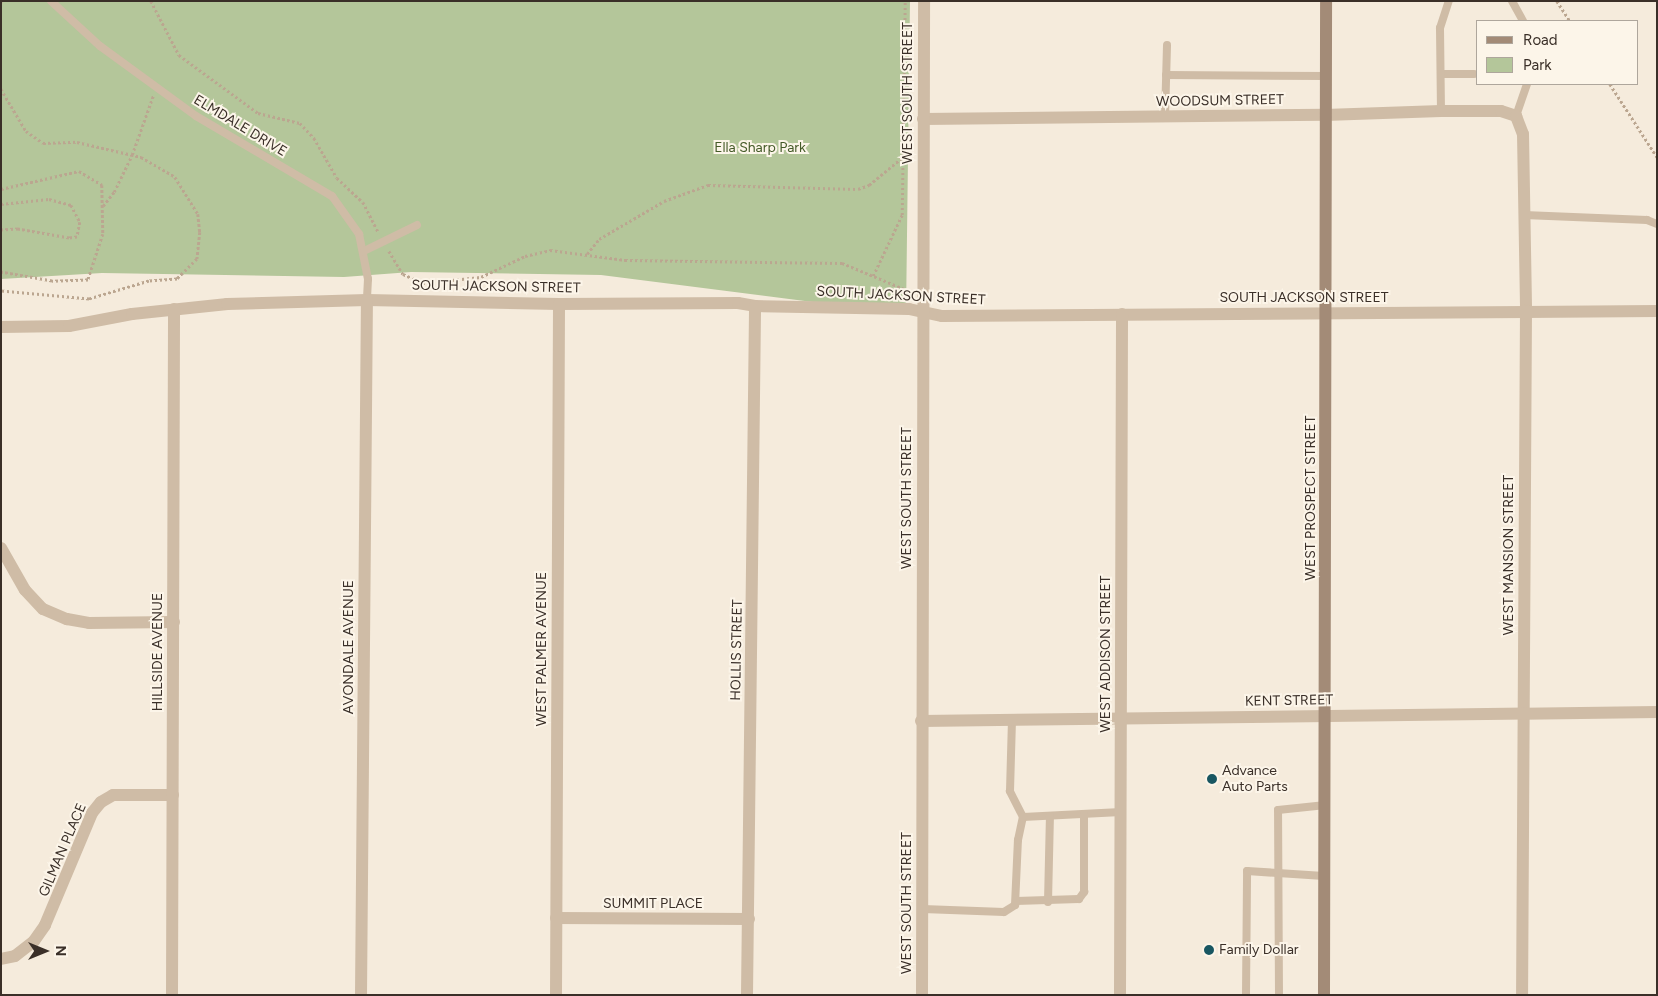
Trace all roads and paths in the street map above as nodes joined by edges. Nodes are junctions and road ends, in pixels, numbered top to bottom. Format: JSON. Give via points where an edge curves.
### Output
{"nodes":[{"id":1,"x":51,"y":1,"type":"edge"},
{"id":2,"x":151,"y":1,"type":"edge"},
{"id":3,"x":905,"y":1,"type":"edge"},
{"id":4,"x":924,"y":1,"type":"edge"},
{"id":5,"x":1326,"y":1,"type":"edge"},
{"id":6,"x":1449,"y":1,"type":"edge"},
{"id":7,"x":1512,"y":1,"type":"edge"},
{"id":8,"x":1557,"y":1,"type":"edge"},
{"id":9,"x":1522,"y":20,"type":"edge"},
{"id":10,"x":1569,"y":20,"type":"edge"},
{"id":11,"x":1167,"y":45,"type":"dead end"},
{"id":12,"x":1442,"y":74,"type":"junction"},
{"id":13,"x":1474,"y":74,"type":"dead end"},
{"id":14,"x":1166,"y":75,"type":"junction"},
{"id":15,"x":1326,"y":76,"type":"junction"},
{"id":16,"x":1527,"y":85,"type":"edge"},
{"id":17,"x":1611,"y":85,"type":"edge"},
{"id":18,"x":156,"y":87,"type":"junction"},
{"id":19,"x":1,"y":89,"type":"edge"},
{"id":20,"x":1441,"y":111,"type":"junction"},
{"id":21,"x":1325,"y":115,"type":"junction"},
{"id":22,"x":1516,"y":116,"type":"junction"},
{"id":23,"x":1165,"y":117,"type":"junction"},
{"id":24,"x":923,"y":120,"type":"junction"},
{"id":25,"x":923,"y":150,"type":"junction"},
{"id":26,"x":132,"y":155,"type":"junction"},
{"id":27,"x":903,"y":157,"type":"junction"},
{"id":28,"x":1657,"y":157,"type":"edge"},
{"id":29,"x":1,"y":189,"type":"edge"},
{"id":30,"x":1,"y":204,"type":"edge"},
{"id":31,"x":102,"y":206,"type":"junction"},
{"id":32,"x":1524,"y":215,"type":"junction"},
{"id":33,"x":1657,"y":224,"type":"edge"},
{"id":34,"x":417,"y":225,"type":"dead end"},
{"id":35,"x":1,"y":230,"type":"edge"},
{"id":36,"x":385,"y":244,"type":"junction"},
{"id":37,"x":364,"y":251,"type":"junction"},
{"id":38,"x":587,"y":254,"type":"junction"},
{"id":39,"x":1,"y":272,"type":"edge"},
{"id":40,"x":873,"y":276,"type":"junction"},
{"id":41,"x":1,"y":291,"type":"edge"},
{"id":42,"x":909,"y":291,"type":"dead end"},
{"id":43,"x":367,"y":300,"type":"junction"},
{"id":44,"x":559,"y":304,"type":"junction"},
{"id":45,"x":755,"y":306,"type":"junction"},
{"id":46,"x":174,"y":309,"type":"junction"},
{"id":47,"x":1526,"y":310,"type":"junction"},
{"id":48,"x":1657,"y":311,"type":"edge"},
{"id":49,"x":923,"y":312,"type":"junction"},
{"id":50,"x":1122,"y":314,"type":"junction"},
{"id":51,"x":1326,"y":314,"type":"junction"},
{"id":52,"x":1,"y":327,"type":"edge"},
{"id":53,"x":1,"y":548,"type":"edge"},
{"id":54,"x":174,"y":622,"type":"junction"},
{"id":55,"x":1657,"y":712,"type":"edge"},
{"id":56,"x":1523,"y":713,"type":"junction"},
{"id":57,"x":1325,"y":715,"type":"junction"},
{"id":58,"x":1120,"y":719,"type":"junction"},
{"id":59,"x":1012,"y":720,"type":"junction"},
{"id":60,"x":921,"y":721,"type":"junction"},
{"id":61,"x":173,"y":795,"type":"junction"},
{"id":62,"x":1326,"y":806,"type":"junction"},
{"id":63,"x":1121,"y":812,"type":"junction"},
{"id":64,"x":1084,"y":814,"type":"junction"},
{"id":65,"x":1050,"y":816,"type":"junction"},
{"id":66,"x":1023,"y":817,"type":"junction"},
{"id":67,"x":1278,"y":872,"type":"junction"},
{"id":68,"x":1324,"y":876,"type":"junction"},
{"id":69,"x":1016,"y":901,"type":"junction"},
{"id":70,"x":1048,"y":902,"type":"junction"},
{"id":71,"x":923,"y":909,"type":"junction"},
{"id":72,"x":556,"y":918,"type":"junction"},
{"id":73,"x":750,"y":919,"type":"junction"},
{"id":74,"x":1,"y":959,"type":"edge"},
{"id":75,"x":172,"y":995,"type":"edge"},
{"id":76,"x":361,"y":995,"type":"edge"},
{"id":77,"x":556,"y":995,"type":"edge"},
{"id":78,"x":747,"y":995,"type":"edge"},
{"id":79,"x":922,"y":995,"type":"edge"},
{"id":80,"x":1120,"y":995,"type":"edge"},
{"id":81,"x":1246,"y":995,"type":"edge"},
{"id":82,"x":1279,"y":995,"type":"edge"},
{"id":83,"x":1324,"y":995,"type":"edge"},
{"id":84,"x":1522,"y":995,"type":"edge"}],
"edges":[{"from":1,"to":18,"type":"lane","name":"ELMDALE DRIVE","via":[[100,46]]},
{"from":2,"to":36,"type":"path","via":[[179,56],[258,113],[300,123],[314,138],[337,178],[363,202]]},
{"from":3,"to":27,"type":"path"},
{"from":4,"to":24,"type":"street","name":"WEST SOUTH STREET"},
{"from":5,"to":15,"type":"street","name":"WEST PROSPECT STREET"},
{"from":6,"to":12,"type":"lane","via":[[1440,28]]},
{"from":7,"to":9,"type":"lane"},
{"from":8,"to":10,"type":"path"},
{"from":11,"to":14,"type":"lane"},
{"from":12,"to":13,"type":"lane"},
{"from":12,"to":20,"type":"lane"},
{"from":14,"to":15,"type":"lane"},
{"from":14,"to":23,"type":"lane"},
{"from":15,"to":21,"type":"street","name":"WEST PROSPECT STREET"},
{"from":16,"to":22,"type":"lane"},
{"from":17,"to":28,"type":"path"},
{"from":18,"to":26,"type":"path"},
{"from":18,"to":37,"type":"lane","name":"ELMDALE DRIVE","via":[[196,116],[332,196],[352,221]]},
{"from":19,"to":26,"type":"path","via":[[26,131],[43,143],[77,142]]},
{"from":20,"to":21,"type":"street","name":"WOODSUM STREET"},
{"from":20,"to":22,"type":"street","name":"WOODSUM STREET","via":[[1501,111]]},
{"from":21,"to":23,"type":"street","name":"WOODSUM STREET"},
{"from":21,"to":51,"type":"street","name":"WEST PROSPECT STREET"},
{"from":22,"to":32,"type":"street","name":"WEST MANSION STREET","via":[[1523,134]]},
{"from":23,"to":24,"type":"street","name":"WOODSUM STREET"},
{"from":24,"to":25,"type":"street","name":"WEST SOUTH STREET"},
{"from":25,"to":27,"type":"path"},
{"from":25,"to":49,"type":"street","name":"WEST SOUTH STREET"},
{"from":26,"to":31,"type":"path","via":[[114,192]]},
{"from":26,"to":41,"type":"path","via":[[175,177],[198,214],[197,259],[177,279],[150,282],[89,299]]},
{"from":27,"to":38,"type":"path","via":[[869,185],[858,189],[708,185],[664,202],[616,229],[599,239]]},
{"from":27,"to":40,"type":"path","via":[[902,215]]},
{"from":29,"to":31,"type":"path","via":[[79,172],[102,185]]},
{"from":30,"to":35,"type":"path","via":[[49,199],[71,205],[80,222],[77,237],[68,238],[18,229]]},
{"from":31,"to":39,"type":"path","via":[[103,234],[88,280],[52,281]]},
{"from":32,"to":33,"type":"lane","via":[[1647,220]]},
{"from":32,"to":47,"type":"street","name":"WEST MANSION STREET"},
{"from":34,"to":36,"type":"lane"},
{"from":36,"to":37,"type":"lane"},
{"from":36,"to":38,"type":"path","via":[[403,274],[422,283],[481,276],[524,256],[550,250]]},
{"from":37,"to":43,"type":"lane","name":"ELMDALE DRIVE"},
{"from":38,"to":40,"type":"path","via":[[624,260],[842,263]]},
{"from":40,"to":42,"type":"path"},
{"from":43,"to":44,"type":"street","name":"SOUTH JACKSON STREET"},
{"from":43,"to":46,"type":"street","name":"SOUTH JACKSON STREET","via":[[227,304]]},
{"from":43,"to":76,"type":"street","name":"AVONDALE AVENUE"},
{"from":44,"to":45,"type":"street","name":"SOUTH JACKSON STREET","via":[[738,303]]},
{"from":44,"to":72,"type":"street","name":"WEST PALMER AVENUE"},
{"from":45,"to":49,"type":"street","name":"SOUTH JACKSON STREET"},
{"from":45,"to":73,"type":"street","name":"HOLLIS STREET"},
{"from":46,"to":52,"type":"street","name":"SOUTH JACKSON STREET","via":[[69,326]]},
{"from":46,"to":54,"type":"street","name":"HILLSIDE AVENUE"},
{"from":47,"to":48,"type":"street","name":"SOUTH JACKSON STREET"},
{"from":47,"to":51,"type":"street","name":"SOUTH JACKSON STREET"},
{"from":47,"to":56,"type":"street","name":"WEST MANSION STREET"},
{"from":49,"to":50,"type":"street","name":"SOUTH JACKSON STREET","via":[[942,316]]},
{"from":49,"to":60,"type":"street","name":"WEST SOUTH STREET"},
{"from":50,"to":51,"type":"street","name":"SOUTH JACKSON STREET"},
{"from":50,"to":58,"type":"street","name":"WEST ADDISON STREET"},
{"from":51,"to":57,"type":"street","name":"WEST PROSPECT STREET"},
{"from":53,"to":54,"type":"street","via":[[25,590],[43,609],[67,619],[89,623]]},
{"from":54,"to":61,"type":"street","name":"HILLSIDE AVENUE"},
{"from":55,"to":56,"type":"street","name":"KENT STREET"},
{"from":56,"to":57,"type":"street","name":"KENT STREET"},
{"from":56,"to":84,"type":"street","name":"WEST MANSION STREET"},
{"from":57,"to":58,"type":"street","name":"KENT STREET"},
{"from":57,"to":62,"type":"street","name":"WEST PROSPECT STREET"},
{"from":58,"to":59,"type":"street","name":"KENT STREET"},
{"from":58,"to":63,"type":"street","name":"WEST ADDISON STREET"},
{"from":59,"to":60,"type":"street","name":"KENT STREET"},
{"from":59,"to":66,"type":"lane","via":[[1010,791]]},
{"from":60,"to":71,"type":"street","name":"WEST SOUTH STREET"},
{"from":61,"to":74,"type":"street","name":"GILMAN PLACE","via":[[113,795],[101,802],[92,814],[45,925],[34,941],[16,956]]},
{"from":61,"to":75,"type":"street","name":"HILLSIDE AVENUE"},
{"from":62,"to":67,"type":"lane","via":[[1278,810]]},
{"from":62,"to":68,"type":"street","name":"WEST PROSPECT STREET"},
{"from":63,"to":64,"type":"lane"},
{"from":63,"to":80,"type":"street","name":"WEST ADDISON STREET"},
{"from":64,"to":65,"type":"lane"},
{"from":64,"to":70,"type":"lane","via":[[1084,892],[1079,899]]},
{"from":65,"to":66,"type":"lane"},
{"from":65,"to":70,"type":"lane"},
{"from":66,"to":69,"type":"lane","via":[[1018,840]]},
{"from":67,"to":68,"type":"lane"},
{"from":67,"to":81,"type":"lane","via":[[1247,872]]},
{"from":67,"to":82,"type":"lane"},
{"from":68,"to":83,"type":"street","name":"WEST PROSPECT STREET"},
{"from":69,"to":70,"type":"lane"},
{"from":69,"to":71,"type":"lane","via":[[1004,912]]},
{"from":71,"to":79,"type":"street","name":"WEST SOUTH STREET"},
{"from":72,"to":73,"type":"street","name":"SUMMIT PLACE"},
{"from":72,"to":77,"type":"street","name":"WEST PALMER AVENUE"},
{"from":73,"to":78,"type":"street","name":"HOLLIS STREET"}]}
